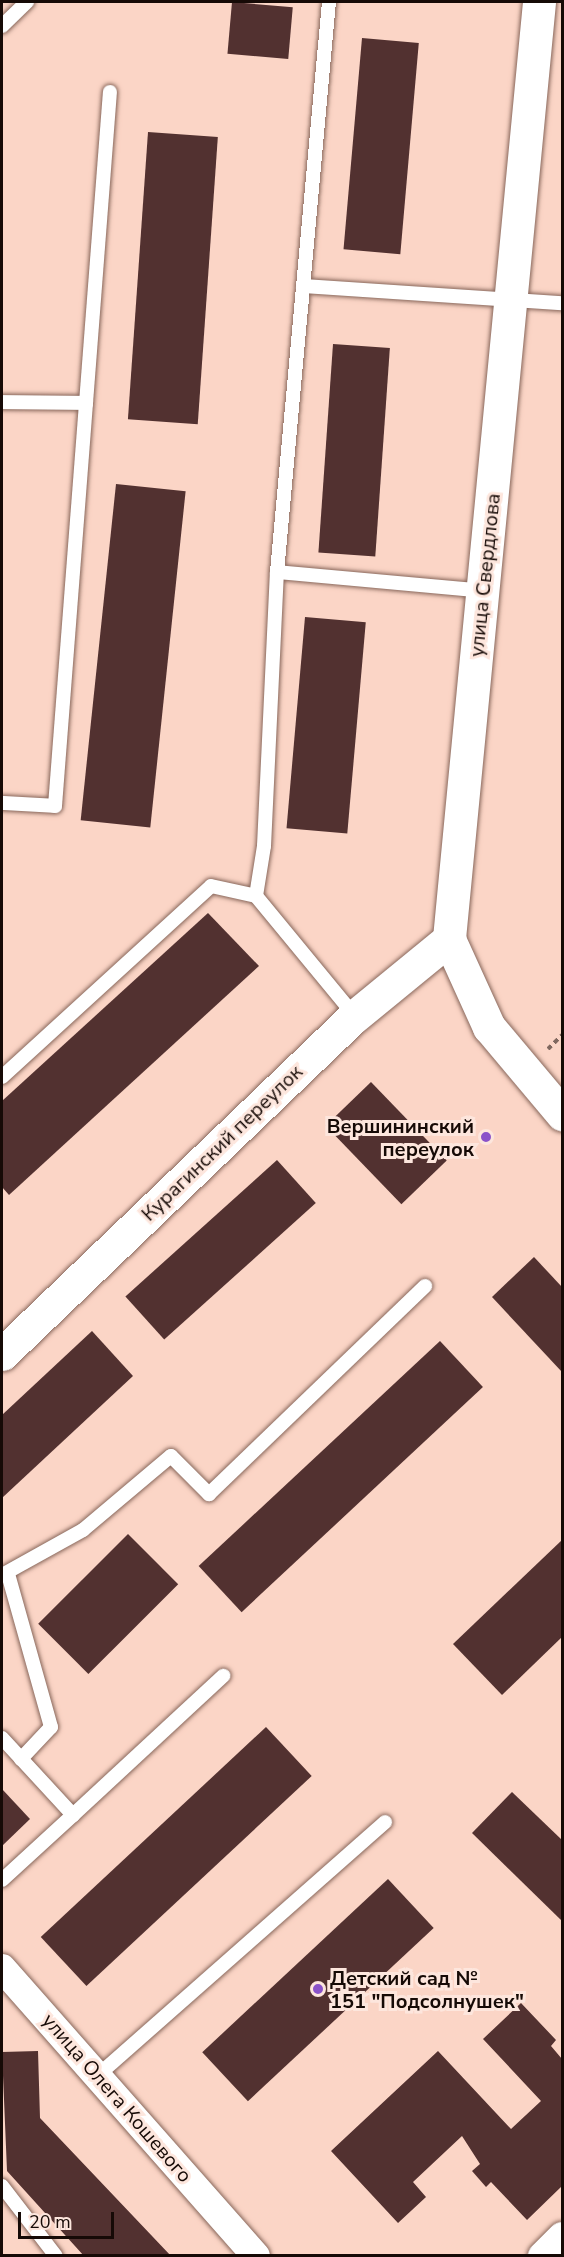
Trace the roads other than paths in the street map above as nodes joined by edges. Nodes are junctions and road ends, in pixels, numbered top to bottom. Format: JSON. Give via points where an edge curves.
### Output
{"nodes":[{"id":1,"x":27,"y":2,"type":"edge"},
{"id":2,"x":329,"y":2,"type":"edge"},
{"id":3,"x":539,"y":2,"type":"edge"},
{"id":4,"x":5,"y":17,"type":"edge"},
{"id":5,"x":110,"y":92,"type":"dead end"},
{"id":6,"x":303,"y":286,"type":"junction"},
{"id":7,"x":512,"y":302,"type":"junction"},
{"id":8,"x":562,"y":303,"type":"edge"},
{"id":9,"x":2,"y":402,"type":"edge"},
{"id":10,"x":86,"y":404,"type":"junction"},
{"id":11,"x":277,"y":572,"type":"junction"},
{"id":12,"x":484,"y":591,"type":"junction"},
{"id":13,"x":2,"y":803,"type":"edge"},
{"id":14,"x":256,"y":896,"type":"junction"},
{"id":15,"x":449,"y":939,"type":"junction"},
{"id":16,"x":355,"y":1016,"type":"junction"},
{"id":17,"x":2,"y":1077,"type":"edge"},
{"id":18,"x":562,"y":1114,"type":"edge"},
{"id":19,"x":424,"y":1286,"type":"dead end"},
{"id":20,"x":2,"y":1354,"type":"edge"},
{"id":21,"x":5,"y":1575,"type":"edge"},
{"id":22,"x":224,"y":1676,"type":"dead end"},
{"id":23,"x":2,"y":1738,"type":"edge"},
{"id":24,"x":21,"y":1759,"type":"junction"},
{"id":25,"x":73,"y":1815,"type":"junction"},
{"id":26,"x":385,"y":1822,"type":"dead end"},
{"id":27,"x":2,"y":1880,"type":"edge"},
{"id":28,"x":2,"y":1968,"type":"edge"},
{"id":29,"x":97,"y":2076,"type":"junction"},
{"id":30,"x":2,"y":2186,"type":"edge"},
{"id":31,"x":562,"y":2236,"type":"edge"},
{"id":32,"x":56,"y":2256,"type":"edge"},
{"id":33,"x":256,"y":2256,"type":"edge"},
{"id":34,"x":542,"y":2256,"type":"edge"}],
"edges":[{"from":1,"to":4,"type":"lane"},
{"from":2,"to":6,"type":"lane"},
{"from":3,"to":7,"type":"street","name":"улица Свердлова"},
{"from":5,"to":10,"type":"lane"},
{"from":6,"to":7,"type":"lane"},
{"from":6,"to":11,"type":"lane"},
{"from":7,"to":8,"type":"lane"},
{"from":7,"to":12,"type":"street","name":"улица Свердлова"},
{"from":9,"to":10,"type":"lane"},
{"from":10,"to":13,"type":"lane","via":[[55,806]]},
{"from":11,"to":12,"type":"lane"},
{"from":11,"to":14,"type":"lane","via":[[264,846]]},
{"from":12,"to":15,"type":"street","name":"улица Свердлова"},
{"from":14,"to":16,"type":"lane"},
{"from":14,"to":17,"type":"lane","via":[[211,886]]},
{"from":15,"to":16,"type":"street","name":"Курагинский переулок"},
{"from":15,"to":18,"type":"street","via":[[489,1027]]},
{"from":16,"to":20,"type":"street","name":"Курагинский переулок"},
{"from":19,"to":21,"type":"lane","via":[[209,1494],[171,1456],[83,1530]]},
{"from":21,"to":24,"type":"lane","via":[[51,1727]]},
{"from":22,"to":25,"type":"lane"},
{"from":23,"to":24,"type":"lane"},
{"from":24,"to":25,"type":"lane"},
{"from":25,"to":27,"type":"lane"},
{"from":26,"to":29,"type":"lane"},
{"from":28,"to":29,"type":"street","name":"улица Олега Кошевого"},
{"from":29,"to":33,"type":"street","name":"улица Олега Кошевого"},
{"from":30,"to":32,"type":"lane"},
{"from":31,"to":34,"type":"street"}]}
